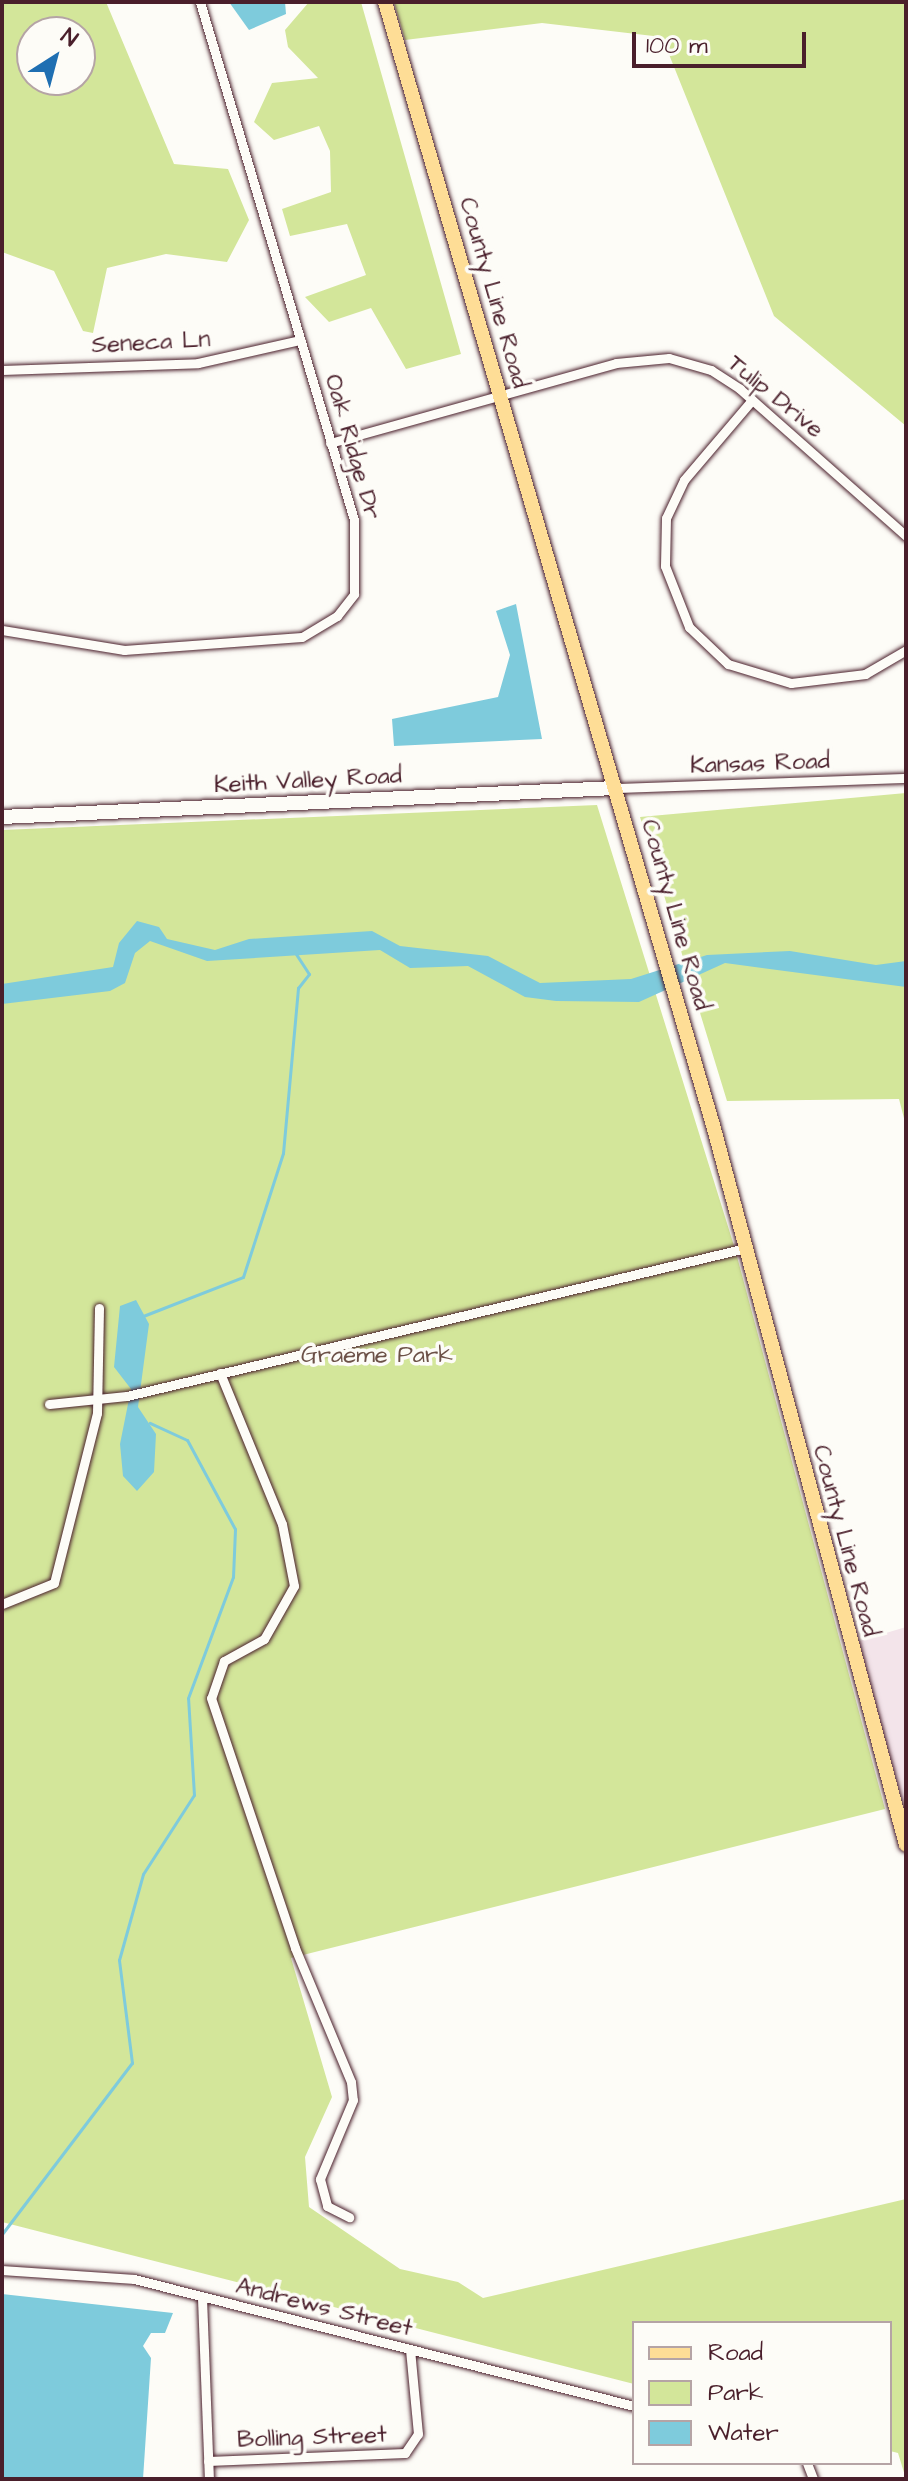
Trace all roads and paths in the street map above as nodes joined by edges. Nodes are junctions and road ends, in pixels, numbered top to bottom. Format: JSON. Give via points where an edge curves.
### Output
{"nodes":[{"id":1,"x":200,"y":2,"type":"edge"},
{"id":2,"x":385,"y":2,"type":"edge"},
{"id":3,"x":300,"y":340,"type":"junction"},
{"id":4,"x":2,"y":370,"type":"edge"},
{"id":5,"x":500,"y":397,"type":"junction"},
{"id":6,"x":752,"y":400,"type":"junction"},
{"id":7,"x":330,"y":443,"type":"junction"},
{"id":8,"x":906,"y":536,"type":"edge"},
{"id":9,"x":2,"y":630,"type":"edge"},
{"id":10,"x":906,"y":650,"type":"edge"},
{"id":11,"x":906,"y":778,"type":"edge"},
{"id":12,"x":615,"y":788,"type":"junction"},
{"id":13,"x":2,"y":817,"type":"edge"},
{"id":14,"x":746,"y":1248,"type":"junction"},
{"id":15,"x":99,"y":1308,"type":"dead end"},
{"id":16,"x":220,"y":1373,"type":"junction"},
{"id":17,"x":96,"y":1398,"type":"junction"},
{"id":18,"x":49,"y":1404,"type":"dead end"},
{"id":19,"x":2,"y":1604,"type":"edge"},
{"id":20,"x":906,"y":1845,"type":"edge"},
{"id":21,"x":349,"y":2217,"type":"dead end"},
{"id":22,"x":2,"y":2270,"type":"edge"},
{"id":23,"x":202,"y":2298,"type":"junction"},
{"id":24,"x":410,"y":2350,"type":"junction"},
{"id":25,"x":632,"y":2406,"type":"edge"},
{"id":26,"x":208,"y":2461,"type":"junction"},
{"id":27,"x":209,"y":2479,"type":"edge"}],
"edges":[{"from":1,"to":3,"type":"street","name":"Oak Ridge Dr"},
{"from":2,"to":5,"type":"main road","name":"County Line Road"},
{"from":3,"to":4,"type":"street","name":"Seneca Ln","via":[[198,363]]},
{"from":3,"to":7,"type":"street","name":"Oak Ridge Dr"},
{"from":5,"to":6,"type":"street","name":"Tulip Drive","via":[[655,357],[711,370]]},
{"from":5,"to":7,"type":"street","name":"Tulip Drive"},
{"from":5,"to":12,"type":"main road","name":"County Line Road"},
{"from":6,"to":8,"type":"street","name":"Tulip Drive"},
{"from":6,"to":10,"type":"street","via":[[699,459],[666,518],[665,566],[689,627],[728,664],[791,683],[865,674]]},
{"from":7,"to":9,"type":"street","name":"Oak Ridge Dr","via":[[354,520],[358,573],[354,594],[320,629],[302,637],[124,650]]},
{"from":11,"to":12,"type":"street","name":"Kansas Road"},
{"from":12,"to":13,"type":"street","name":"Keith Valley Road"},
{"from":12,"to":14,"type":"main road","name":"County Line Road"},
{"from":14,"to":16,"type":"street"},
{"from":14,"to":20,"type":"main road","name":"County Line Road"},
{"from":15,"to":17,"type":"street"},
{"from":16,"to":17,"type":"street","via":[[127,1396]]},
{"from":16,"to":21,"type":"street","via":[[282,1524],[294,1586],[264,1639],[224,1661],[211,1698],[295,1948],[351,2082],[353,2100],[320,2179],[327,2206]]},
{"from":17,"to":18,"type":"street"},
{"from":17,"to":19,"type":"street","via":[[54,1583]]},
{"from":22,"to":23,"type":"street","name":"Andrews Street","via":[[89,2272]]},
{"from":23,"to":24,"type":"street","name":"Andrews Street"},
{"from":23,"to":26,"type":"street"},
{"from":24,"to":25,"type":"street","name":"Andrews Street"},
{"from":24,"to":26,"type":"street","name":"Bolling Street","via":[[418,2434],[405,2453]]},
{"from":26,"to":27,"type":"street"}]}
